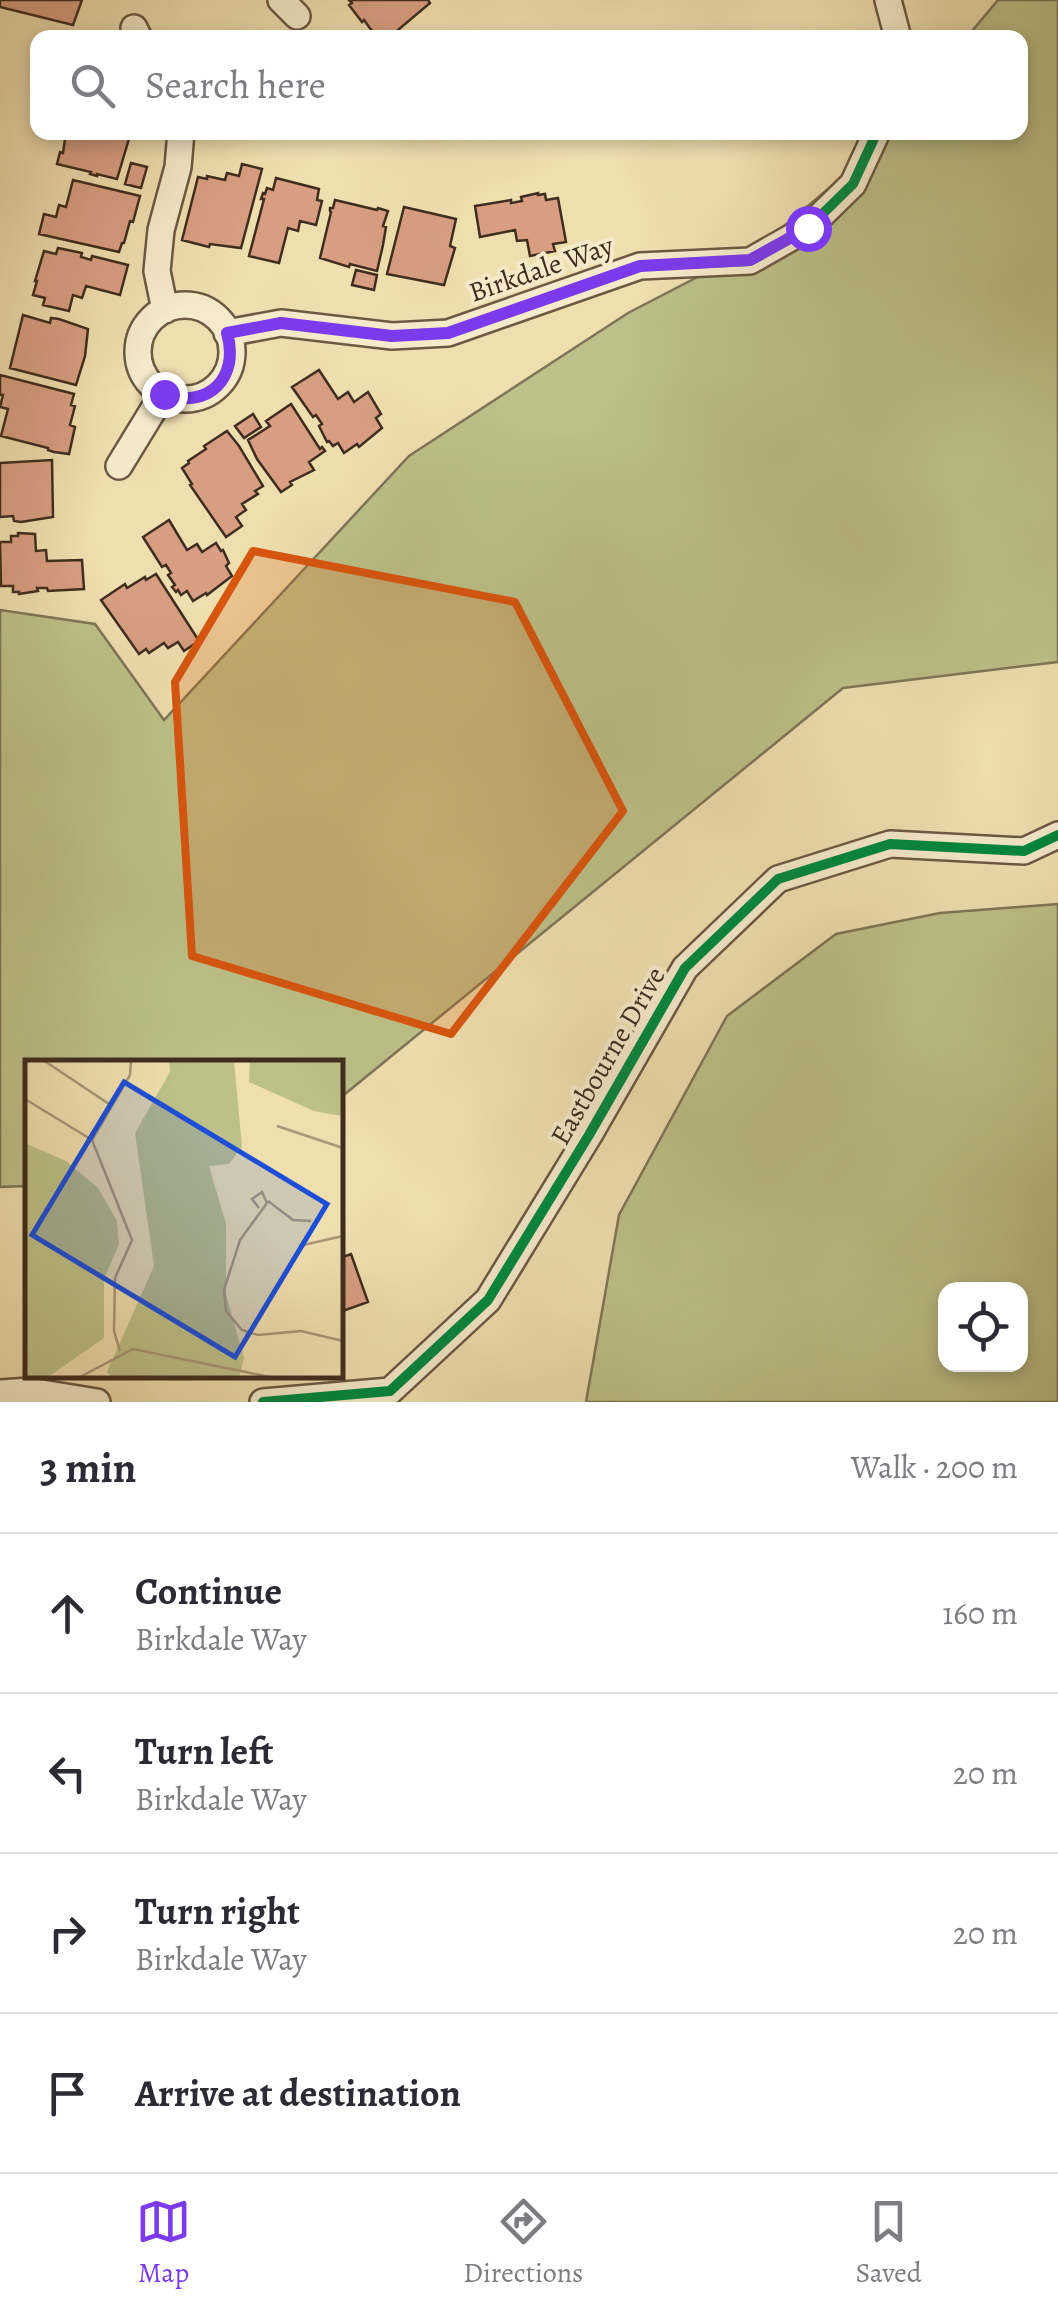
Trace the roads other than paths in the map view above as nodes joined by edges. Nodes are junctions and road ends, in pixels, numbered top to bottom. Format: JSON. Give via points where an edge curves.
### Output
{"nodes":[{"id":1,"x":888,"y":0,"type":"edge"},
{"id":2,"x":896,"y":30,"type":"edge"},
{"id":3,"x":180,"y":140,"type":"edge"},
{"id":4,"x":873,"y":140,"type":"edge"},
{"id":5,"x":165,"y":310,"type":"junction"},
{"id":6,"x":227,"y":333,"type":"junction"},
{"id":7,"x":164,"y":394,"type":"junction"},
{"id":8,"x":119,"y":466,"type":"dead end"},
{"id":9,"x":1058,"y":835,"type":"edge"},
{"id":10,"x":0,"y":1394,"type":"edge"},
{"id":11,"x":392,"y":1397,"type":"edge"},
{"id":12,"x":98,"y":1402,"type":"edge"},
{"id":13,"x":263,"y":1402,"type":"edge"}],
"edges":[{"from":1,"to":2,"type":"street"},
{"from":3,"to":5,"type":"street","via":[[157,271]]},
{"from":4,"to":6,"type":"street","name":"Birkdale Way","via":[[852,184],[808,228],[750,260],[640,266],[448,333],[392,336],[281,323]]},
{"from":5,"to":6,"type":"street","via":[[201,308]]},
{"from":5,"to":7,"type":"street","via":[[147,324],[138,346],[146,379]]},
{"from":6,"to":7,"type":"street","via":[[230,362],[217,387],[192,399]]},
{"from":7,"to":8,"type":"street"},
{"from":9,"to":11,"type":"street","name":"Eastbourne Drive","via":[[1024,851],[890,844],[778,878],[685,968],[488,1300]]},
{"from":10,"to":12,"type":"street","via":[[29,1391]]},
{"from":11,"to":13,"type":"street","name":"Eastbourne Drive"}]}
